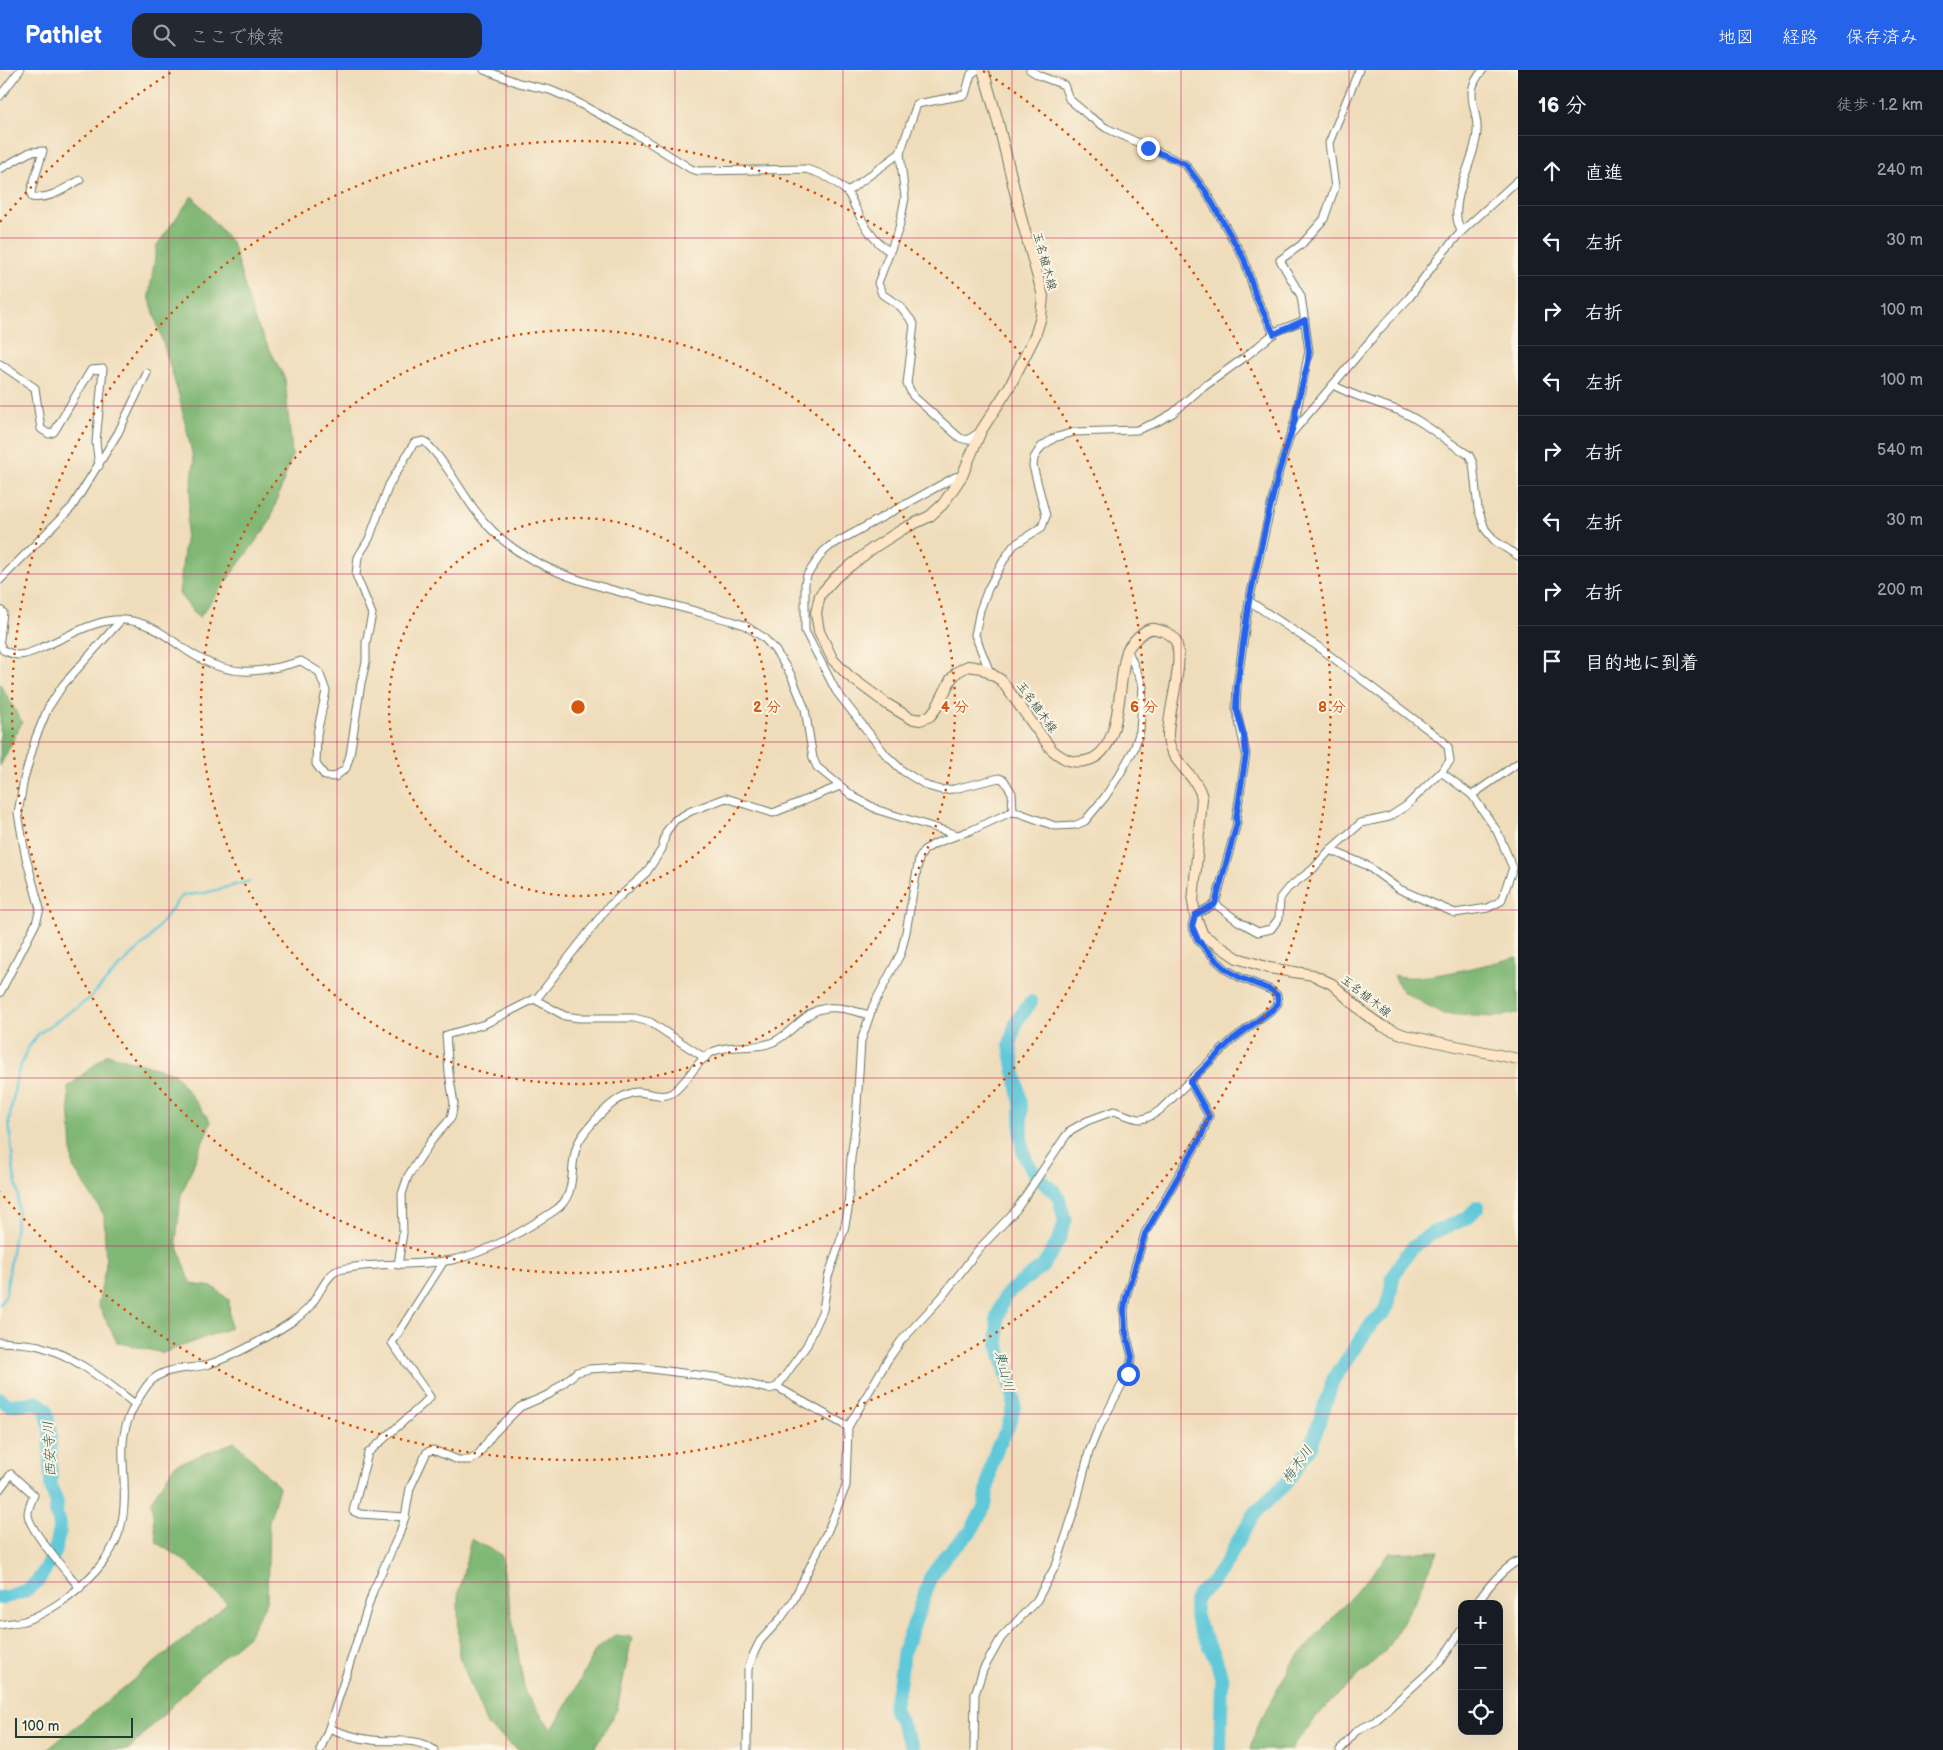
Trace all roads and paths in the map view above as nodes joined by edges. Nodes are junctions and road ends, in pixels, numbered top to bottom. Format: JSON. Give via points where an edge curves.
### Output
{"nodes":[{"id":1,"x":20,"y":70,"type":"edge"},
{"id":2,"x":484,"y":70,"type":"edge"},
{"id":3,"x":1030,"y":70,"type":"edge"},
{"id":4,"x":1359,"y":70,"type":"edge"},
{"id":5,"x":1483,"y":70,"type":"edge"},
{"id":6,"x":983,"y":71,"type":"edge"},
{"id":7,"x":0,"y":96,"type":"edge"},
{"id":8,"x":900,"y":153,"type":"junction"},
{"id":9,"x":0,"y":169,"type":"edge"},
{"id":10,"x":80,"y":180,"type":"dead end"},
{"id":11,"x":1518,"y":180,"type":"edge"},
{"id":12,"x":847,"y":192,"type":"junction"},
{"id":13,"x":1461,"y":232,"type":"junction"},
{"id":14,"x":889,"y":251,"type":"junction"},
{"id":15,"x":1305,"y":320,"type":"junction"},
{"id":16,"x":1274,"y":334,"type":"junction"},
{"id":17,"x":0,"y":364,"type":"edge"},
{"id":18,"x":147,"y":372,"type":"dead end"},
{"id":19,"x":1332,"y":385,"type":"junction"},
{"id":20,"x":981,"y":431,"type":"junction"},
{"id":21,"x":1290,"y":435,"type":"junction"},
{"id":22,"x":99,"y":466,"type":"junction"},
{"id":23,"x":962,"y":476,"type":"junction"},
{"id":24,"x":1518,"y":556,"type":"edge"},
{"id":25,"x":0,"y":580,"type":"edge"},
{"id":26,"x":1249,"y":601,"type":"junction"},
{"id":27,"x":0,"y":610,"type":"edge"},
{"id":28,"x":122,"y":620,"type":"junction"},
{"id":29,"x":0,"y":639,"type":"edge"},
{"id":30,"x":0,"y":644,"type":"edge"},
{"id":31,"x":1128,"y":649,"type":"junction"},
{"id":32,"x":1001,"y":680,"type":"junction"},
{"id":33,"x":1518,"y":763,"type":"edge"},
{"id":34,"x":1441,"y":772,"type":"junction"},
{"id":35,"x":840,"y":786,"type":"junction"},
{"id":36,"x":1472,"y":795,"type":"junction"},
{"id":37,"x":1013,"y":812,"type":"junction"},
{"id":38,"x":959,"y":835,"type":"junction"},
{"id":39,"x":1330,"y":850,"type":"junction"},
{"id":40,"x":1215,"y":904,"type":"junction"},
{"id":41,"x":1195,"y":915,"type":"junction"},
{"id":42,"x":0,"y":993,"type":"edge"},
{"id":43,"x":534,"y":999,"type":"junction"},
{"id":44,"x":869,"y":1015,"type":"junction"},
{"id":45,"x":705,"y":1058,"type":"junction"},
{"id":46,"x":1518,"y":1059,"type":"edge"},
{"id":47,"x":1190,"y":1082,"type":"junction"},
{"id":48,"x":444,"y":1261,"type":"junction"},
{"id":49,"x":398,"y":1264,"type":"junction"},
{"id":50,"x":0,"y":1342,"type":"edge"},
{"id":51,"x":778,"y":1387,"type":"junction"},
{"id":52,"x":135,"y":1404,"type":"junction"},
{"id":53,"x":848,"y":1427,"type":"junction"},
{"id":54,"x":0,"y":1489,"type":"edge"},
{"id":55,"x":405,"y":1516,"type":"junction"},
{"id":56,"x":1518,"y":1561,"type":"edge"},
{"id":57,"x":80,"y":1588,"type":"junction"},
{"id":58,"x":1479,"y":1600,"type":"edge"},
{"id":59,"x":0,"y":1625,"type":"edge"},
{"id":60,"x":1458,"y":1635,"type":"edge"},
{"id":61,"x":329,"y":1728,"type":"junction"},
{"id":62,"x":320,"y":1750,"type":"edge"},
{"id":63,"x":434,"y":1750,"type":"edge"},
{"id":64,"x":747,"y":1750,"type":"edge"},
{"id":65,"x":974,"y":1750,"type":"edge"},
{"id":66,"x":1340,"y":1750,"type":"edge"}],
"edges":[{"from":1,"to":7,"type":"street"},
{"from":2,"to":12,"type":"street","via":[[570,99],[634,132],[691,169],[806,169],[829,178]]},
{"from":3,"to":16,"type":"street","via":[[1064,85],[1069,99],[1106,128],[1185,164],[1206,192],[1244,259],[1256,297]]},
{"from":4,"to":15,"type":"street","via":[[1329,143],[1335,187],[1327,212],[1302,245],[1280,260],[1301,296]]},
{"from":5,"to":13,"type":"street","via":[[1474,85],[1471,101],[1477,131],[1458,199],[1457,218]]},
{"from":6,"to":8,"type":"street","via":[[971,74],[965,95],[917,104]]},
{"from":6,"to":20,"type":"main road","name":"玉名植木線","via":[[1043,296],[1035,336],[1010,386]]},
{"from":8,"to":12,"type":"street"},
{"from":8,"to":14,"type":"street","via":[[905,198],[899,228]]},
{"from":9,"to":10,"type":"street","via":[[30,152],[43,151],[31,191],[32,197],[40,199]]},
{"from":11,"to":13,"type":"street"},
{"from":12,"to":14,"type":"street","via":[[877,243]]},
{"from":13,"to":19,"type":"street","via":[[1409,298]]},
{"from":14,"to":20,"type":"street","via":[[878,284],[882,294],[900,307],[914,324],[906,384],[913,396],[960,438],[968,440]]},
{"from":15,"to":16,"type":"street"},
{"from":15,"to":21,"type":"street","via":[[1308,362]]},
{"from":16,"to":32,"type":"street","via":[[1157,422],[1137,430],[1074,432],[1054,438],[1041,447],[1033,466],[1046,516],[1042,528],[1014,545],[1005,558],[988,589],[975,635],[990,670]]},
{"from":17,"to":22,"type":"street","via":[[34,388],[41,428],[49,434],[58,426],[91,370],[103,368],[96,442]]},
{"from":18,"to":22,"type":"street"},
{"from":19,"to":21,"type":"street"},
{"from":19,"to":24,"type":"street","via":[[1348,394],[1398,410],[1469,455],[1474,463],[1478,509],[1485,529],[1495,541]]},
{"from":20,"to":23,"type":"main road","name":"玉名植木線"},
{"from":21,"to":26,"type":"street"},
{"from":22,"to":25,"type":"street","via":[[72,507]]},
{"from":23,"to":32,"type":"main road","name":"玉名植木線","via":[[944,504],[930,516],[873,548],[836,577],[820,595],[816,613],[819,631],[833,660],[856,682],[910,718],[920,720],[930,716],[951,679],[968,666],[981,668]]},
{"from":23,"to":37,"type":"street","via":[[876,520],[823,552],[805,583],[805,631],[836,691],[886,755],[903,770],[927,786],[941,790],[999,778],[1012,793]]},
{"from":26,"to":34,"type":"street","via":[[1320,648],[1443,741],[1448,747],[1450,761]]},
{"from":26,"to":40,"type":"street","via":[[1236,708],[1246,754],[1237,823]]},
{"from":27,"to":29,"type":"street","via":[[3,612]]},
{"from":28,"to":30,"type":"street","via":[[97,623],[29,653],[17,655],[3,650]]},
{"from":28,"to":35,"type":"street","via":[[153,627],[211,664],[241,672],[269,670],[301,661],[319,672],[326,690],[317,734],[316,764],[325,776],[335,777],[346,768],[350,755],[372,614],[356,575],[358,557],[369,539],[394,477],[414,443],[424,441],[436,453],[471,507],[491,530],[517,550],[568,576],[732,621],[763,637],[797,688],[817,767]]},
{"from":28,"to":42,"type":"street","via":[[64,685],[48,708],[36,737],[18,813],[40,909]]},
{"from":31,"to":32,"type":"main road","name":"玉名植木線","via":[[1113,731],[1107,746],[1095,758],[1085,761],[1062,758],[1051,749]]},
{"from":31,"to":37,"type":"street","via":[[1143,686],[1140,731],[1130,757],[1105,797],[1085,821],[1076,825],[1055,826]]},
{"from":31,"to":41,"type":"main road","name":"玉名植木線","via":[[1152,628],[1166,632],[1175,640],[1178,662],[1168,738],[1172,752],[1201,789],[1202,798],[1193,902]]},
{"from":33,"to":36,"type":"street"},
{"from":34,"to":36,"type":"street"},
{"from":34,"to":39,"type":"street","via":[[1406,806],[1389,817],[1361,823]]},
{"from":35,"to":38,"type":"street","via":[[878,810]]},
{"from":35,"to":43,"type":"street","via":[[773,813],[726,798],[674,820],[666,832],[662,849],[646,873],[608,907]]},
{"from":36,"to":39,"type":"street","via":[[1497,831],[1513,868],[1501,901],[1488,908],[1455,913],[1399,888],[1366,865]]},
{"from":37,"to":38,"type":"street"},
{"from":38,"to":44,"type":"street","via":[[929,847],[919,859],[901,953]]},
{"from":39,"to":40,"type":"street","via":[[1280,898],[1279,918],[1271,929],[1258,932],[1238,922]]},
{"from":40,"to":41,"type":"street"},
{"from":41,"to":46,"type":"main road","name":"玉名植木線","via":[[1203,935],[1237,958],[1268,968],[1313,974],[1332,984],[1382,1026],[1404,1034]]},
{"from":41,"to":47,"type":"street","via":[[1192,926],[1198,940],[1216,960],[1241,978],[1271,990],[1277,995],[1278,1003],[1232,1040]]},
{"from":43,"to":45,"type":"street","via":[[565,1016],[634,1018],[650,1022]]},
{"from":43,"to":49,"type":"street","via":[[485,1024],[446,1035],[453,1111],[408,1176],[402,1194],[403,1233]]},
{"from":44,"to":45,"type":"street","via":[[841,1008],[816,1010],[774,1042],[725,1049],[710,1053]]},
{"from":44,"to":51,"type":"street","via":[[859,1055],[856,1121],[844,1230],[828,1277],[820,1321]]},
{"from":45,"to":48,"type":"street","via":[[671,1094],[637,1092],[626,1095],[601,1114],[577,1145],[570,1190],[558,1209],[478,1253]]},
{"from":47,"to":53,"type":"street","via":[[1148,1119],[1114,1111],[1071,1130],[1016,1210],[901,1341]]},
{"from":47,"to":65,"type":"street","via":[[1209,1116],[1201,1137],[1140,1247],[1124,1310],[1132,1357],[1128,1374],[1089,1452],[1075,1508],[1056,1563],[1037,1600],[1000,1638],[983,1670],[975,1694]]},
{"from":48,"to":49,"type":"street"},
{"from":48,"to":55,"type":"street","via":[[392,1343],[430,1397],[368,1453],[353,1511]]},
{"from":49,"to":52,"type":"street","via":[[332,1272],[311,1306],[298,1318],[253,1344],[207,1364],[163,1372],[150,1382]]},
{"from":50,"to":52,"type":"street","via":[[37,1346],[66,1356]]},
{"from":51,"to":53,"type":"street"},
{"from":51,"to":55,"type":"street","via":[[769,1389],[721,1378],[644,1368],[603,1367],[577,1372],[550,1394],[520,1407],[470,1460],[458,1460],[433,1450],[427,1452],[410,1488]]},
{"from":52,"to":57,"type":"street","via":[[122,1438],[124,1507],[119,1533],[106,1561]]},
{"from":53,"to":64,"type":"street","via":[[846,1486],[828,1530],[792,1601],[760,1641],[748,1669]]},
{"from":54,"to":57,"type":"street","via":[[11,1474],[34,1495],[28,1513],[30,1522]]},
{"from":55,"to":61,"type":"street","via":[[376,1584]]},
{"from":56,"to":58,"type":"street"},
{"from":57,"to":59,"type":"street","via":[[48,1611]]},
{"from":60,"to":66,"type":"street","via":[[1442,1661],[1374,1722],[1356,1731]]},
{"from":61,"to":62,"type":"street"},
{"from":61,"to":63,"type":"street","via":[[374,1741],[409,1740]]}]}
